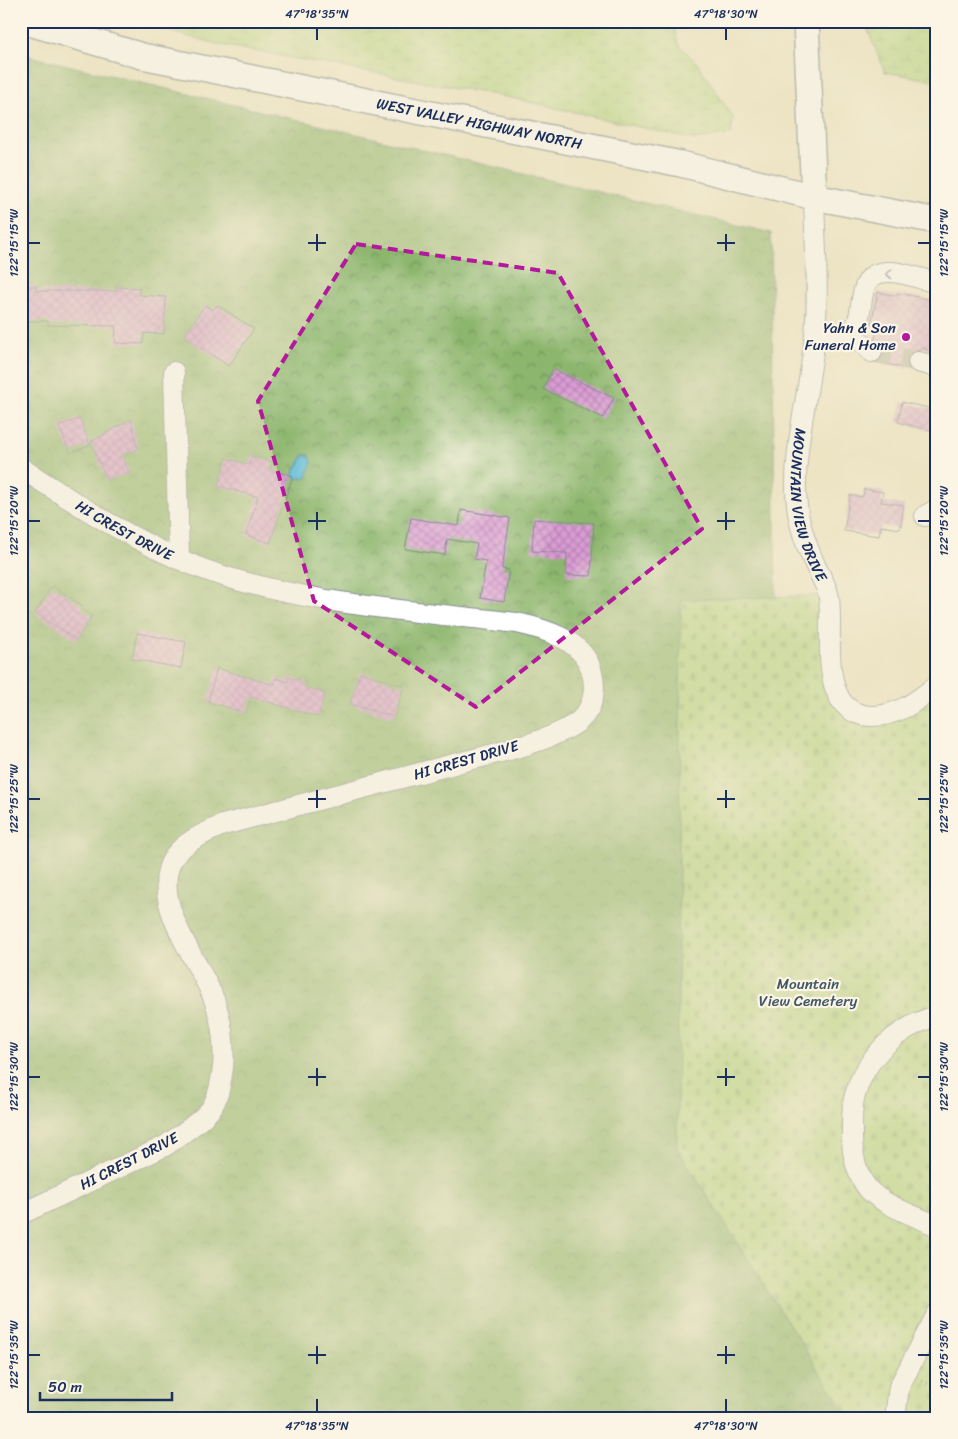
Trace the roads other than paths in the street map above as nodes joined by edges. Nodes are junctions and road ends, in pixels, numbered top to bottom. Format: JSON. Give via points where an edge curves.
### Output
{"nodes":[{"id":1,"x":23,"y":21,"type":"edge"},
{"id":2,"x":806,"y":21,"type":"edge"},
{"id":3,"x":814,"y":197,"type":"junction"},
{"id":4,"x":937,"y":221,"type":"edge"},
{"id":5,"x":937,"y":283,"type":"edge"},
{"id":6,"x":816,"y":331,"type":"junction"},
{"id":7,"x":850,"y":332,"type":"junction"},
{"id":8,"x":872,"y":352,"type":"tunnel mouth"},
{"id":9,"x":174,"y":372,"type":"dead end"},
{"id":10,"x":21,"y":468,"type":"edge"},
{"id":11,"x":179,"y":558,"type":"junction"},
{"id":12,"x":937,"y":685,"type":"edge"},
{"id":13,"x":937,"y":1016,"type":"edge"},
{"id":14,"x":21,"y":1214,"type":"edge"},
{"id":15,"x":937,"y":1226,"type":"edge"},
{"id":16,"x":934,"y":1324,"type":"edge"},
{"id":17,"x":895,"y":1418,"type":"edge"}],
"edges":[{"from":1,"to":3,"type":"main road","name":"WEST VALLEY HIGHWAY NORTH","via":[[142,56],[681,164]]},
{"from":2,"to":3,"type":"main road"},
{"from":3,"to":4,"type":"main road","name":"WEST VALLEY HIGHWAY NORTH"},
{"from":3,"to":6,"type":"street","name":"MOUNTAIN VIEW DRIVE"},
{"from":5,"to":7,"type":"street","one_way":true,"via":[[890,272],[871,277],[865,285],[856,326]]},
{"from":6,"to":7,"type":"street","via":[[842,335]]},
{"from":6,"to":12,"type":"street","name":"MOUNTAIN VIEW DRIVE","via":[[797,476],[797,506],[806,542],[829,595],[831,660],[836,692],[847,709],[859,715],[877,716],[894,713],[916,702]]},
{"from":7,"to":8,"type":"street"},
{"from":9,"to":11,"type":"street"},
{"from":10,"to":11,"type":"street","name":"HI CREST DRIVE","via":[[92,514]]},
{"from":11,"to":14,"type":"street","name":"HI CREST DRIVE","via":[[226,576],[303,595],[517,623],[546,630],[585,657],[595,690],[585,714],[554,734],[496,753],[223,825],[182,847],[168,867],[166,887],[171,908],[212,993],[218,1014],[224,1053],[218,1094],[210,1110],[165,1146]]},
{"from":13,"to":15,"type":"street","via":[[900,1033],[878,1053],[860,1080],[854,1097],[852,1125],[852,1145],[859,1176],[870,1191]]},
{"from":16,"to":17,"type":"street","via":[[899,1387]]}]}
